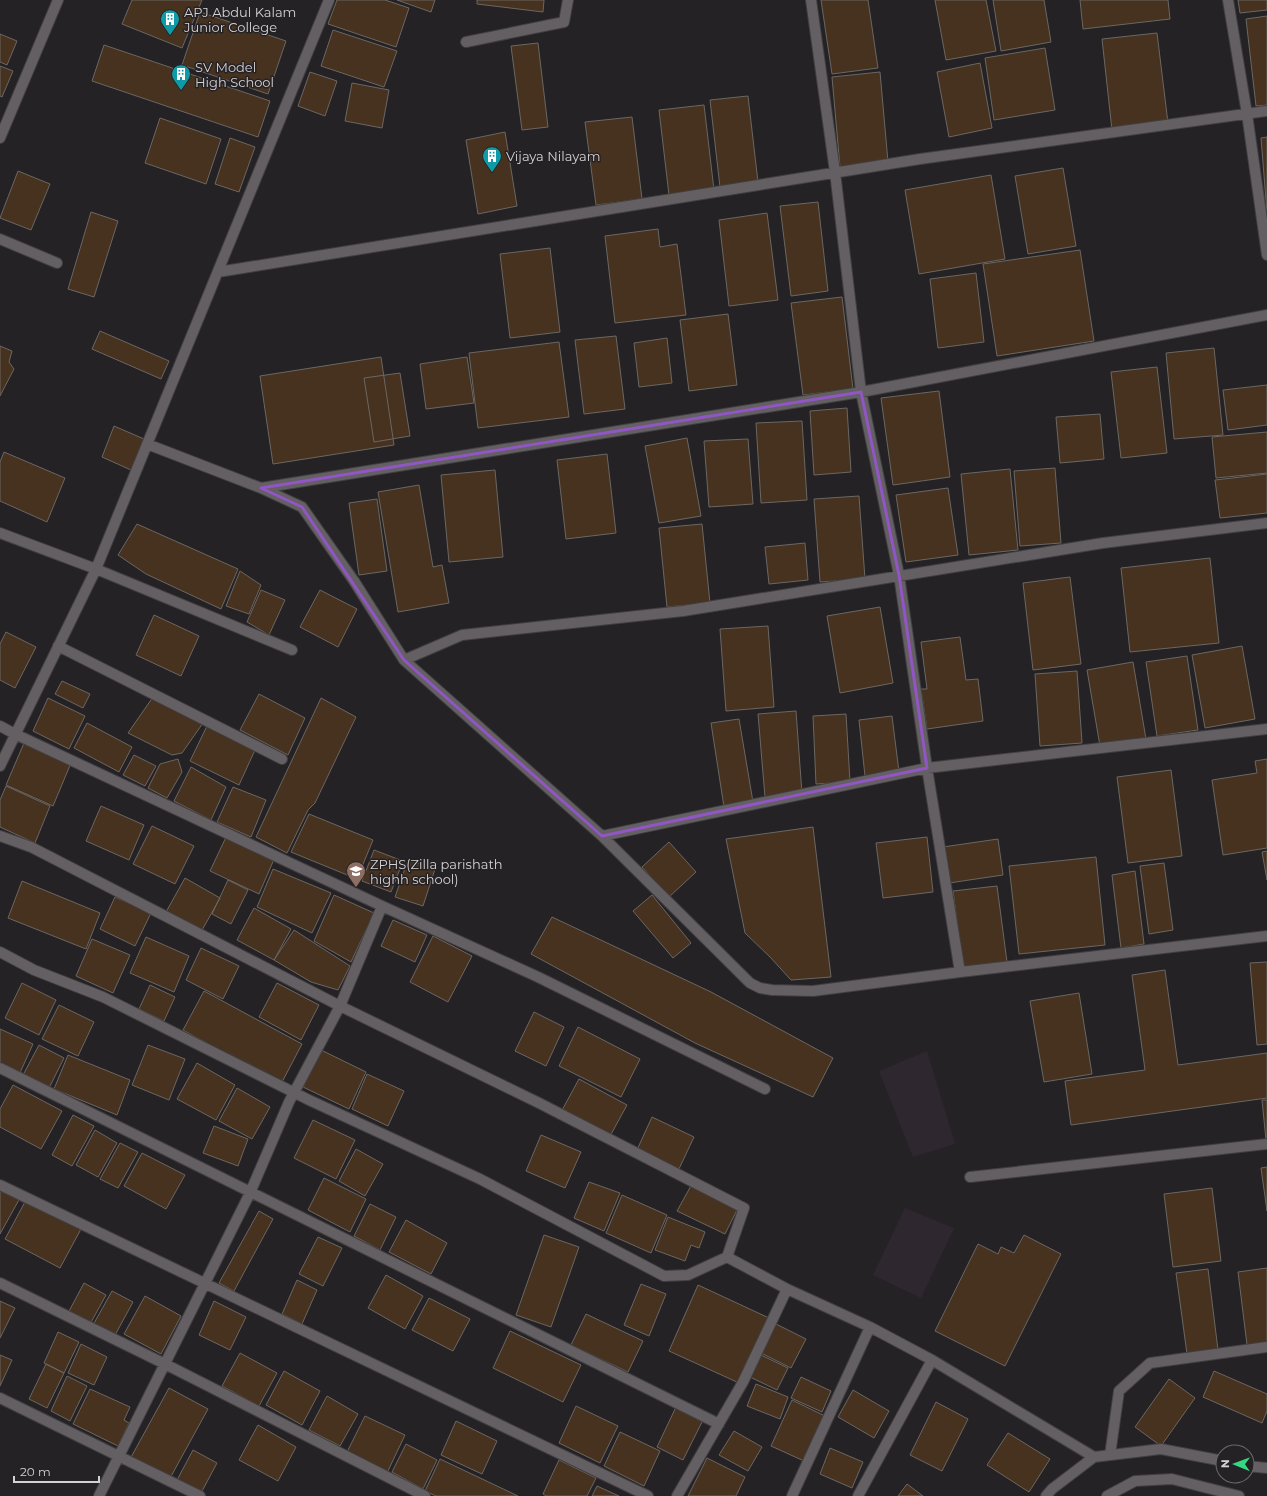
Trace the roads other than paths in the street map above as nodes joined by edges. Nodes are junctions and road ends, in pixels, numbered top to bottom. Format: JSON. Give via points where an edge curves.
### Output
{"nodes":[{"id":1,"x":58,"y":0,"type":"edge"},
{"id":2,"x":329,"y":0,"type":"edge"},
{"id":3,"x":568,"y":0,"type":"edge"},
{"id":4,"x":811,"y":0,"type":"edge"},
{"id":5,"x":1228,"y":0,"type":"edge"},
{"id":6,"x":466,"y":42,"type":"dead end"},
{"id":7,"x":1267,"y":111,"type":"edge"},
{"id":8,"x":1247,"y":114,"type":"junction"},
{"id":9,"x":0,"y":138,"type":"edge"},
{"id":10,"x":835,"y":172,"type":"junction"},
{"id":11,"x":0,"y":239,"type":"edge"},
{"id":12,"x":1267,"y":255,"type":"edge"},
{"id":13,"x":57,"y":263,"type":"dead end"},
{"id":14,"x":218,"y":272,"type":"junction"},
{"id":15,"x":1267,"y":315,"type":"edge"},
{"id":16,"x":861,"y":392,"type":"junction"},
{"id":17,"x":147,"y":444,"type":"junction"},
{"id":18,"x":261,"y":488,"type":"junction"},
{"id":19,"x":1267,"y":523,"type":"edge"},
{"id":20,"x":0,"y":533,"type":"edge"},
{"id":21,"x":96,"y":569,"type":"junction"},
{"id":22,"x":899,"y":575,"type":"junction"},
{"id":23,"x":58,"y":646,"type":"junction"},
{"id":24,"x":292,"y":650,"type":"dead end"},
{"id":25,"x":404,"y":660,"type":"junction"},
{"id":26,"x":0,"y":726,"type":"edge"},
{"id":27,"x":1267,"y":729,"type":"edge"},
{"id":28,"x":15,"y":734,"type":"junction"},
{"id":29,"x":282,"y":759,"type":"dead end"},
{"id":30,"x":0,"y":766,"type":"edge"},
{"id":31,"x":927,"y":768,"type":"junction"},
{"id":32,"x":0,"y":836,"type":"edge"},
{"id":33,"x":602,"y":836,"type":"junction"},
{"id":34,"x":382,"y":906,"type":"junction"},
{"id":35,"x":1267,"y":936,"type":"edge"},
{"id":36,"x":0,"y":952,"type":"edge"},
{"id":37,"x":960,"y":972,"type":"junction"},
{"id":38,"x":340,"y":1006,"type":"junction"},
{"id":39,"x":0,"y":1068,"type":"edge"},
{"id":40,"x":765,"y":1089,"type":"dead end"},
{"id":41,"x":295,"y":1093,"type":"junction"},
{"id":42,"x":1267,"y":1144,"type":"edge"},
{"id":43,"x":970,"y":1177,"type":"dead end"},
{"id":44,"x":0,"y":1185,"type":"edge"},
{"id":45,"x":250,"y":1193,"type":"junction"},
{"id":46,"x":727,"y":1257,"type":"junction"},
{"id":47,"x":0,"y":1283,"type":"edge"},
{"id":48,"x":205,"y":1283,"type":"junction"},
{"id":49,"x":787,"y":1289,"type":"junction"},
{"id":50,"x":870,"y":1327,"type":"junction"},
{"id":51,"x":1267,"y":1347,"type":"edge"},
{"id":52,"x":932,"y":1360,"type":"junction"},
{"id":53,"x":165,"y":1364,"type":"junction"},
{"id":54,"x":0,"y":1398,"type":"edge"},
{"id":55,"x":719,"y":1424,"type":"junction"},
{"id":56,"x":1110,"y":1455,"type":"junction"},
{"id":57,"x":119,"y":1456,"type":"junction"},
{"id":58,"x":1094,"y":1457,"type":"junction"},
{"id":59,"x":1215,"y":1459,"type":"edge"},
{"id":60,"x":1255,"y":1467,"type":"edge"},
{"id":61,"x":1267,"y":1468,"type":"edge"},
{"id":62,"x":99,"y":1496,"type":"edge"},
{"id":63,"x":200,"y":1496,"type":"edge"},
{"id":64,"x":425,"y":1496,"type":"edge"},
{"id":65,"x":648,"y":1496,"type":"edge"},
{"id":66,"x":677,"y":1496,"type":"edge"},
{"id":67,"x":792,"y":1496,"type":"edge"},
{"id":68,"x":858,"y":1496,"type":"edge"},
{"id":69,"x":1046,"y":1496,"type":"edge"},
{"id":70,"x":1107,"y":1496,"type":"edge"},
{"id":71,"x":1239,"y":1496,"type":"edge"}],
"edges":[{"from":1,"to":9,"type":"street"},
{"from":2,"to":14,"type":"street"},
{"from":3,"to":6,"type":"street","via":[[564,22]]},
{"from":4,"to":10,"type":"street"},
{"from":5,"to":8,"type":"street"},
{"from":7,"to":8,"type":"street"},
{"from":8,"to":10,"type":"street"},
{"from":8,"to":12,"type":"street"},
{"from":10,"to":14,"type":"street"},
{"from":10,"to":16,"type":"street"},
{"from":11,"to":13,"type":"street"},
{"from":14,"to":17,"type":"street"},
{"from":15,"to":16,"type":"street"},
{"from":16,"to":18,"type":"street"},
{"from":16,"to":22,"type":"street"},
{"from":17,"to":18,"type":"street"},
{"from":17,"to":21,"type":"street"},
{"from":18,"to":25,"type":"street","via":[[302,507],[354,581]]},
{"from":19,"to":22,"type":"street","via":[[1103,543]]},
{"from":20,"to":21,"type":"street"},
{"from":21,"to":23,"type":"street"},
{"from":21,"to":24,"type":"street"},
{"from":22,"to":25,"type":"street","via":[[683,611],[462,635]]},
{"from":22,"to":31,"type":"street"},
{"from":23,"to":28,"type":"street"},
{"from":23,"to":29,"type":"street"},
{"from":25,"to":33,"type":"street"},
{"from":26,"to":28,"type":"street"},
{"from":27,"to":31,"type":"street"},
{"from":28,"to":30,"type":"street"},
{"from":28,"to":34,"type":"street"},
{"from":31,"to":33,"type":"street"},
{"from":31,"to":37,"type":"street"},
{"from":32,"to":38,"type":"street","via":[[31,848]]},
{"from":33,"to":37,"type":"street","via":[[750,983],[760,988],[813,991]]},
{"from":34,"to":38,"type":"street"},
{"from":34,"to":40,"type":"street","via":[[538,977]]},
{"from":35,"to":37,"type":"street"},
{"from":36,"to":41,"type":"street","via":[[34,970],[103,997]]},
{"from":38,"to":41,"type":"street"},
{"from":38,"to":46,"type":"street","via":[[540,1103],[744,1208]]},
{"from":39,"to":45,"type":"street"},
{"from":41,"to":45,"type":"street"},
{"from":41,"to":46,"type":"street","via":[[480,1179],[664,1276],[688,1275]]},
{"from":42,"to":43,"type":"street"},
{"from":44,"to":48,"type":"street"},
{"from":45,"to":48,"type":"street"},
{"from":45,"to":55,"type":"street"},
{"from":46,"to":49,"type":"street"},
{"from":47,"to":53,"type":"street"},
{"from":48,"to":53,"type":"street"},
{"from":48,"to":65,"type":"street"},
{"from":49,"to":50,"type":"street"},
{"from":49,"to":55,"type":"street","via":[[743,1382]]},
{"from":50,"to":52,"type":"street"},
{"from":50,"to":67,"type":"street"},
{"from":51,"to":56,"type":"street","via":[[1150,1363],[1119,1391]]},
{"from":52,"to":58,"type":"street"},
{"from":52,"to":68,"type":"street"},
{"from":53,"to":57,"type":"street"},
{"from":53,"to":64,"type":"street"},
{"from":54,"to":57,"type":"street"},
{"from":55,"to":66,"type":"street"},
{"from":56,"to":58,"type":"street"},
{"from":56,"to":59,"type":"street","via":[[1162,1449]]},
{"from":57,"to":62,"type":"street"},
{"from":57,"to":63,"type":"street"},
{"from":58,"to":69,"type":"street"},
{"from":60,"to":61,"type":"street"},
{"from":70,"to":71,"type":"street","via":[[1135,1481],[1172,1479]]}]}
